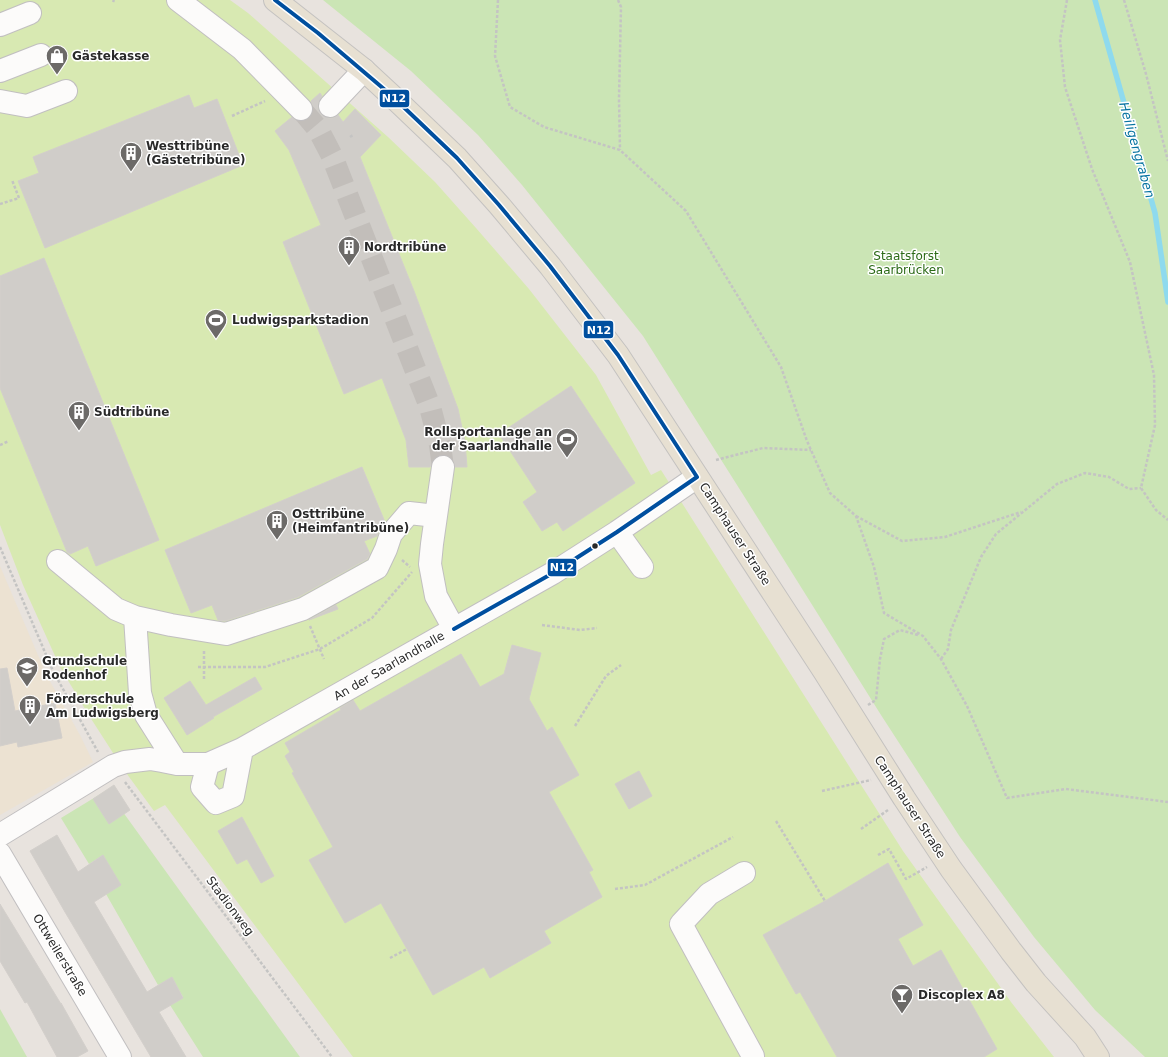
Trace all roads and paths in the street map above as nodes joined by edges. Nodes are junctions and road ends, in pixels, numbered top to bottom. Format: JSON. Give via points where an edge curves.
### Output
{"nodes":[{"id":1,"x":178,"y":0,"type":"edge"},
{"id":2,"x":276,"y":0,"type":"edge"},
{"id":3,"x":498,"y":0,"type":"edge"},
{"id":4,"x":618,"y":0,"type":"edge"},
{"id":5,"x":1067,"y":0,"type":"edge"},
{"id":6,"x":1124,"y":0,"type":"edge"},
{"id":7,"x":30,"y":14,"type":"dead end"},
{"id":8,"x":0,"y":26,"type":"edge"},
{"id":9,"x":41,"y":55,"type":"dead end"},
{"id":10,"x":364,"y":70,"type":"junction"},
{"id":11,"x":0,"y":71,"type":"edge"},
{"id":12,"x":66,"y":91,"type":"dead end"},
{"id":13,"x":0,"y":100,"type":"edge"},
{"id":14,"x":265,"y":101,"type":"dead end"},
{"id":15,"x":330,"y":106,"type":"dead end"},
{"id":16,"x":301,"y":109,"type":"tunnel mouth"},
{"id":17,"x":232,"y":116,"type":"dead end"},
{"id":18,"x":353,"y":135,"type":"dead end"},
{"id":19,"x":350,"y":137,"type":"dead end"},
{"id":20,"x":620,"y":150,"type":"junction"},
{"id":21,"x":1168,"y":161,"type":"edge"},
{"id":22,"x":12,"y":180,"type":"dead end"},
{"id":23,"x":0,"y":204,"type":"edge"},
{"id":24,"x":9,"y":441,"type":"dead end"},
{"id":25,"x":0,"y":445,"type":"edge"},
{"id":26,"x":812,"y":450,"type":"junction"},
{"id":27,"x":716,"y":460,"type":"dead end"},
{"id":28,"x":443,"y":467,"type":"tunnel mouth"},
{"id":29,"x":697,"y":477,"type":"junction"},
{"id":30,"x":1141,"y":488,"type":"junction"},
{"id":31,"x":1023,"y":512,"type":"junction"},
{"id":32,"x":436,"y":516,"type":"junction"},
{"id":33,"x":856,"y":516,"type":"junction"},
{"id":34,"x":1168,"y":520,"type":"edge"},
{"id":35,"x":617,"y":532,"type":"junction"},
{"id":36,"x":0,"y":547,"type":"edge"},
{"id":37,"x":58,"y":561,"type":"dead end"},
{"id":38,"x":642,"y":567,"type":"dead end"},
{"id":39,"x":415,"y":568,"type":"dead end"},
{"id":40,"x":135,"y":617,"type":"junction"},
{"id":41,"x":542,"y":625,"type":"dead end"},
{"id":42,"x":597,"y":628,"type":"dead end"},
{"id":43,"x":454,"y":629,"type":"junction"},
{"id":44,"x":923,"y":636,"type":"junction"},
{"id":45,"x":316,"y":638,"type":"dead end"},
{"id":46,"x":320,"y":648,"type":"junction"},
{"id":47,"x":204,"y":659,"type":"dead end"},
{"id":48,"x":324,"y":659,"type":"dead end"},
{"id":49,"x":941,"y":659,"type":"junction"},
{"id":50,"x":621,"y":665,"type":"dead end"},
{"id":51,"x":198,"y":667,"type":"dead end"},
{"id":52,"x":204,"y":667,"type":"junction"},
{"id":53,"x":204,"y":679,"type":"dead end"},
{"id":54,"x":852,"y":716,"type":"junction"},
{"id":55,"x":575,"y":726,"type":"dead end"},
{"id":56,"x":242,"y":749,"type":"junction"},
{"id":57,"x":177,"y":764,"type":"junction"},
{"id":58,"x":208,"y":764,"type":"junction"},
{"id":59,"x":111,"y":768,"type":"junction"},
{"id":60,"x":889,"y":776,"type":"junction"},
{"id":61,"x":822,"y":791,"type":"dead end"},
{"id":62,"x":904,"y":798,"type":"junction"},
{"id":63,"x":1168,"y":802,"type":"edge"},
{"id":64,"x":776,"y":821,"type":"dead end"},
{"id":65,"x":861,"y":829,"type":"dead end"},
{"id":66,"x":0,"y":835,"type":"edge"},
{"id":67,"x":733,"y":837,"type":"dead end"},
{"id":68,"x":0,"y":854,"type":"edge"},
{"id":69,"x":878,"y":855,"type":"dead end"},
{"id":70,"x":744,"y":873,"type":"dead end"},
{"id":71,"x":906,"y":879,"type":"dead end"},
{"id":72,"x":615,"y":889,"type":"dead end"},
{"id":73,"x":825,"y":901,"type":"dead end"},
{"id":74,"x":407,"y":949,"type":"dead end"},
{"id":75,"x":390,"y":958,"type":"dead end"},
{"id":76,"x":1085,"y":1037,"type":"junction"},
{"id":77,"x":120,"y":1057,"type":"edge"},
{"id":78,"x":332,"y":1057,"type":"edge"},
{"id":79,"x":752,"y":1057,"type":"edge"},
{"id":80,"x":1098,"y":1057,"type":"edge"},
{"id":81,"x":1113,"y":1057,"type":"edge"}],
"edges":[{"from":1,"to":16,"type":"street","via":[[242,49]]},
{"from":2,"to":10,"type":"main road","name":"Camphauser Straße"},
{"from":3,"to":20,"type":"path","via":[[495,56],[510,107],[544,127]]},
{"from":4,"to":20,"type":"path","via":[[621,7]]},
{"from":5,"to":30,"type":"path","via":[[1060,40],[1065,87],[1092,169],[1130,262],[1154,375],[1155,425]]},
{"from":6,"to":21,"type":"path"},
{"from":7,"to":8,"type":"street"},
{"from":9,"to":11,"type":"street"},
{"from":10,"to":15,"type":"street"},
{"from":10,"to":29,"type":"main road","name":"Camphauser Straße","via":[[457,158],[550,266],[618,355]]},
{"from":12,"to":13,"type":"street","via":[[27,106]]},
{"from":14,"to":17,"type":"path"},
{"from":18,"to":19,"type":"path"},
{"from":20,"to":26,"type":"path","via":[[686,211],[781,367]]},
{"from":22,"to":23,"type":"path","via":[[19,198]]},
{"from":24,"to":25,"type":"path"},
{"from":26,"to":27,"type":"path","via":[[763,448]]},
{"from":26,"to":33,"type":"path","via":[[830,493]]},
{"from":28,"to":32,"type":"street"},
{"from":29,"to":35,"type":"street","name":"An der Saarlandhalle"},
{"from":29,"to":54,"type":"main road","name":"Camphauser Straße"},
{"from":30,"to":31,"type":"path","via":[[1129,489],[1109,477],[1085,473],[1057,484]]},
{"from":30,"to":34,"type":"path","via":[[1156,510]]},
{"from":31,"to":33,"type":"path","via":[[945,537],[902,541]]},
{"from":31,"to":49,"type":"path","via":[[996,534],[981,557],[951,630],[948,649]]},
{"from":32,"to":40,"type":"street","via":[[409,513],[391,534],[377,568],[303,609],[226,634]]},
{"from":32,"to":43,"type":"street","via":[[430,564],[436,596]]},
{"from":33,"to":44,"type":"path","via":[[874,567],[884,612]]},
{"from":35,"to":38,"type":"street"},
{"from":35,"to":43,"type":"street","name":"An der Saarlandhalle","via":[[553,573]]},
{"from":36,"to":59,"type":"path","name":"Stadionweg","via":[[53,671]]},
{"from":37,"to":40,"type":"street","via":[[116,609]]},
{"from":39,"to":46,"type":"path","via":[[372,618]]},
{"from":40,"to":57,"type":"street","via":[[140,693],[146,715]]},
{"from":41,"to":42,"type":"path","via":[[580,630]]},
{"from":43,"to":56,"type":"street","name":"An der Saarlandhalle"},
{"from":44,"to":49,"type":"path"},
{"from":44,"to":54,"type":"path","via":[[900,630],[884,639],[876,700]]},
{"from":45,"to":46,"type":"path"},
{"from":46,"to":48,"type":"path"},
{"from":46,"to":52,"type":"path","via":[[265,667]]},
{"from":47,"to":52,"type":"path"},
{"from":49,"to":63,"type":"path","via":[[967,706],[1007,798],[1066,789]]},
{"from":50,"to":55,"type":"path","via":[[606,676]]},
{"from":51,"to":52,"type":"path"},
{"from":52,"to":53,"type":"path"},
{"from":54,"to":60,"type":"main road","name":"Camphauser Straße"},
{"from":56,"to":58,"type":"street","name":"An der Saarlandhalle"},
{"from":56,"to":58,"type":"street","via":[[233,796],[216,803],[202,787]]},
{"from":57,"to":58,"type":"street","name":"An der Saarlandhalle"},
{"from":57,"to":59,"type":"street","name":"An der Saarlandhalle","via":[[150,760],[125,762]]},
{"from":59,"to":66,"type":"street","name":"An der Saarlandhalle"},
{"from":59,"to":78,"type":"path","name":"Stadionweg"},
{"from":60,"to":61,"type":"path"},
{"from":60,"to":62,"type":"main road","name":"Camphauser Straße"},
{"from":62,"to":65,"type":"path"},
{"from":62,"to":76,"type":"main road","name":"Camphauser Straße","via":[[950,869],[1011,951]]},
{"from":64,"to":73,"type":"path"},
{"from":67,"to":72,"type":"path","via":[[645,885]]},
{"from":68,"to":77,"type":"street","name":"Ottweilerstraße"},
{"from":69,"to":71,"type":"path","via":[[889,849]]},
{"from":70,"to":79,"type":"street","via":[[709,894],[681,924]]},
{"from":74,"to":75,"type":"path"},
{"from":76,"to":80,"type":"main road","name":"Camphauser Straße"},
{"from":76,"to":81,"type":"main road","name":"Camphauser Straße"}]}
